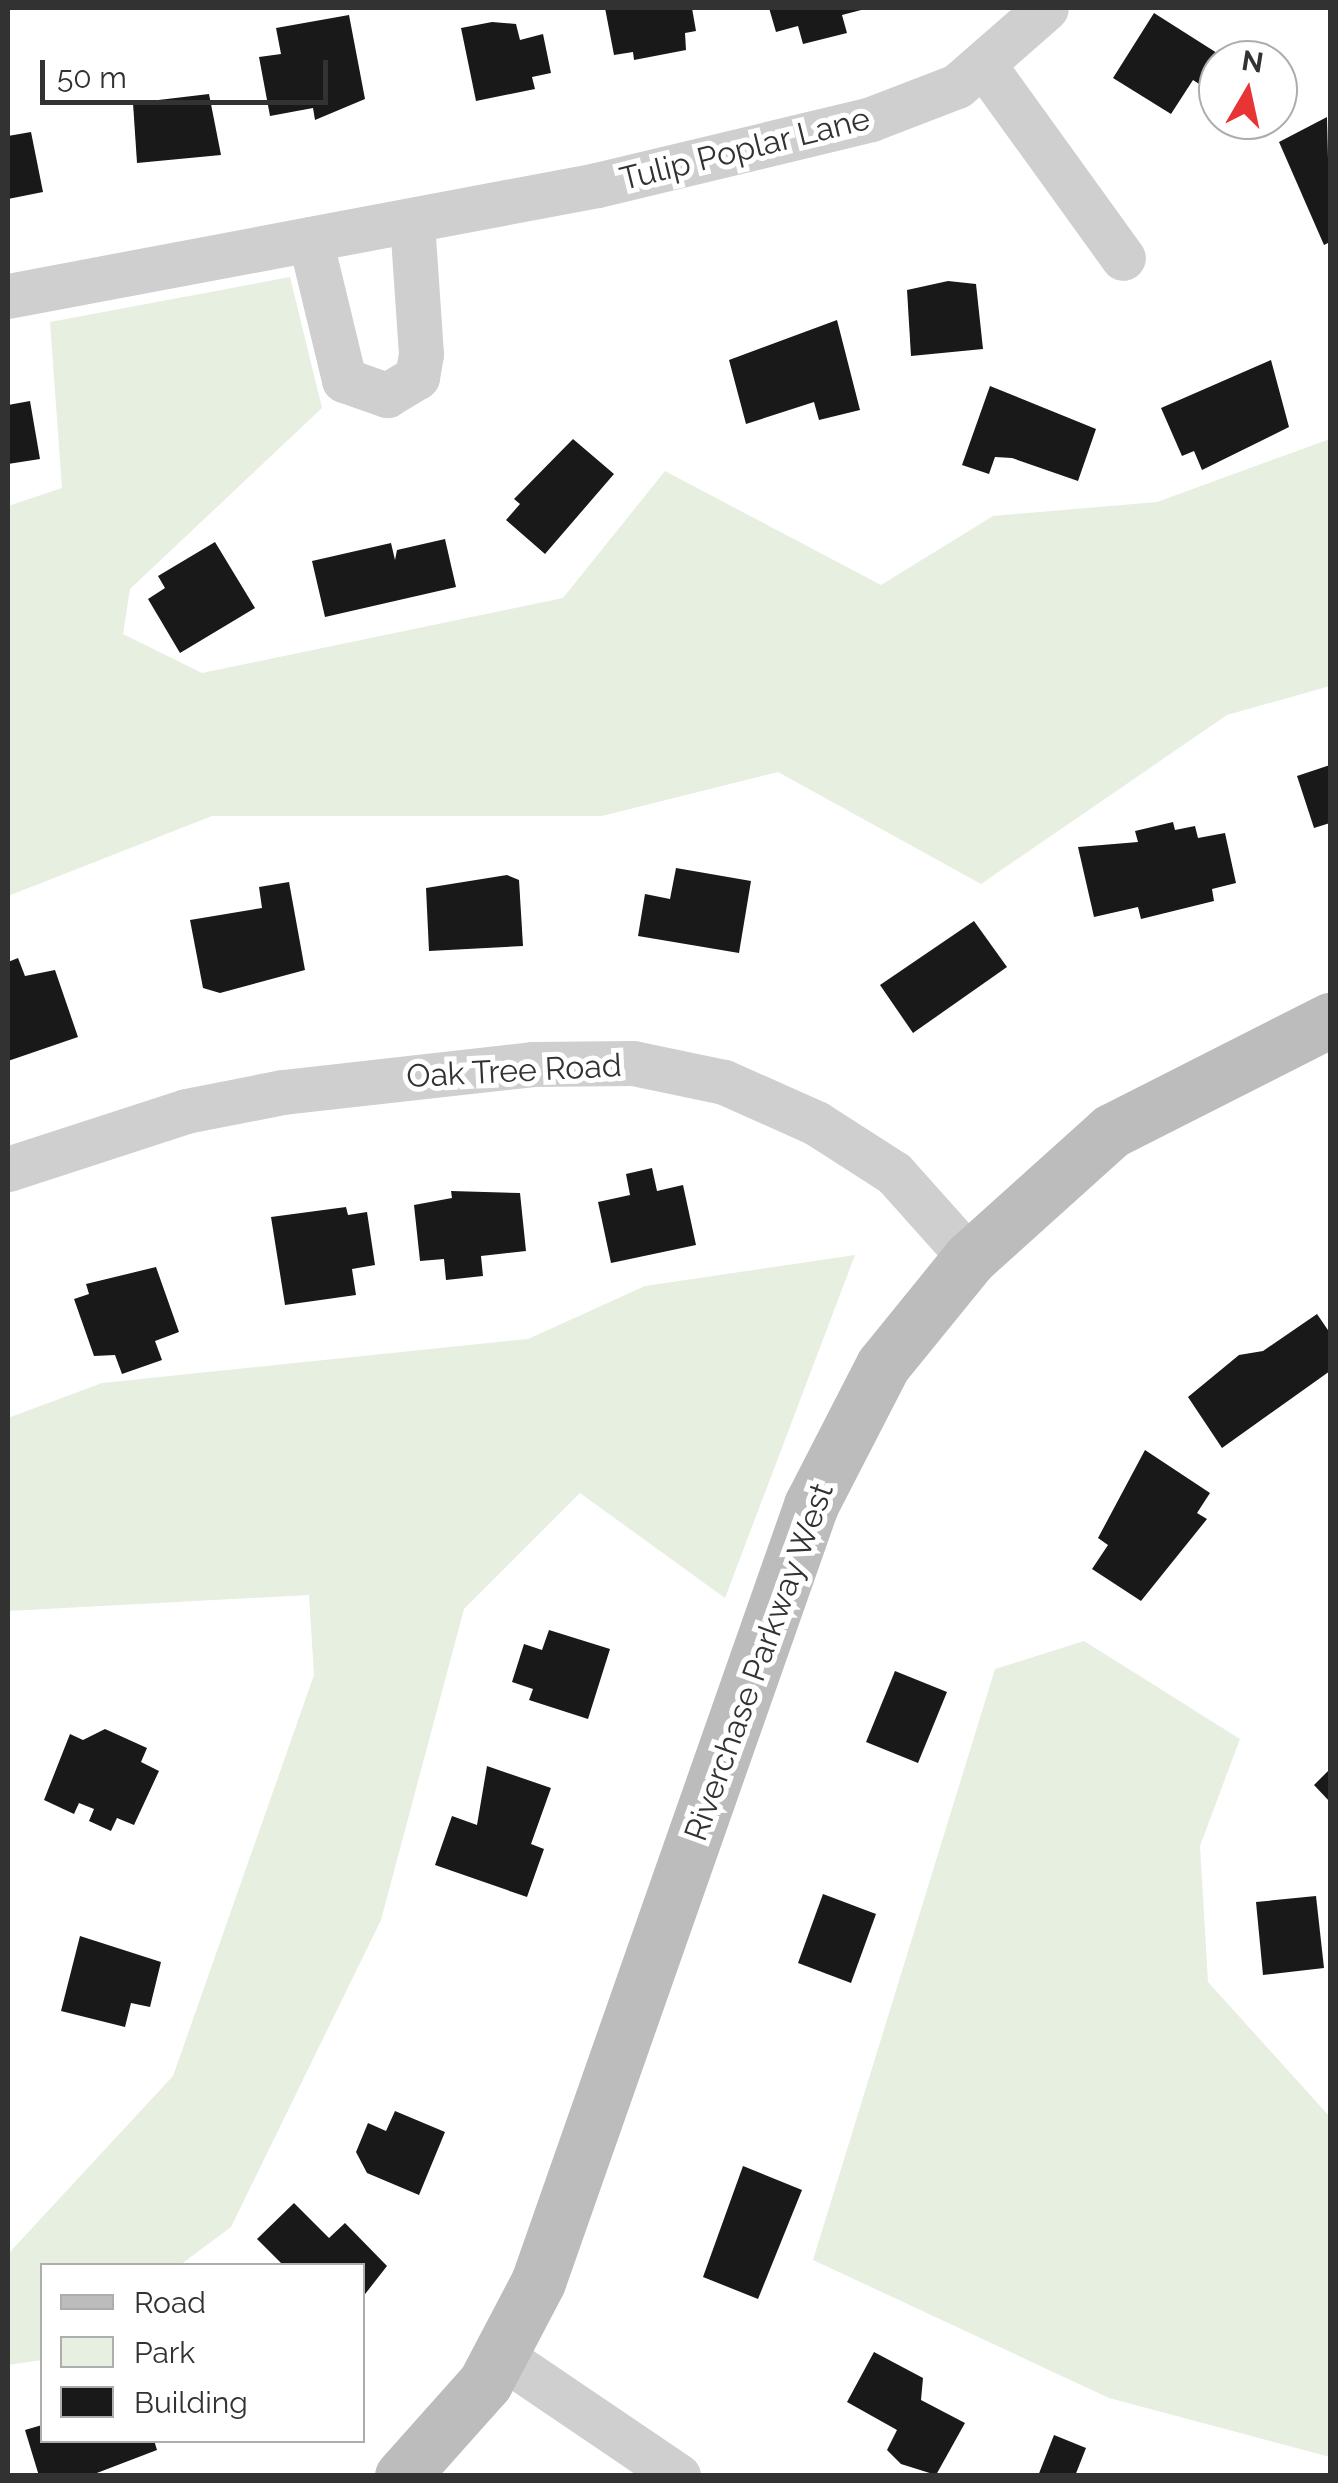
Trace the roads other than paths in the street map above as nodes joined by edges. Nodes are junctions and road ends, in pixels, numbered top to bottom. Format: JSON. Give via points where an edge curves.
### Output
{"nodes":[{"id":1,"x":1046,"y":8,"type":"edge"},
{"id":2,"x":986,"y":68,"type":"junction"},
{"id":3,"x":412,"y":222,"type":"junction"},
{"id":4,"x":310,"y":239,"type":"junction"},
{"id":5,"x":1123,"y":258,"type":"dead end"},
{"id":6,"x":8,"y":296,"type":"edge"},
{"id":7,"x":1330,"y":1020,"type":"edge"},
{"id":8,"x":8,"y":1169,"type":"edge"},
{"id":9,"x":970,"y":1258,"type":"junction"},
{"id":10,"x":500,"y":2356,"type":"junction"},
{"id":11,"x":402,"y":2476,"type":"edge"},
{"id":12,"x":678,"y":2476,"type":"edge"}],
"edges":[{"from":1,"to":2,"type":"street","name":"Tulip Poplar Lane"},
{"from":2,"to":3,"type":"street","name":"Tulip Poplar Lane","via":[[871,119]]},
{"from":2,"to":5,"type":"street"},
{"from":3,"to":4,"type":"street","name":"Tulip Poplar Lane"},
{"from":3,"to":4,"type":"street","via":[[421,354],[417,377],[387,396],[344,380]]},
{"from":4,"to":6,"type":"street","name":"Tulip Poplar Lane"},
{"from":7,"to":9,"type":"street","name":"Riverchase Parkway West","via":[[1111,1131]]},
{"from":8,"to":9,"type":"street","name":"Oak Tree Road","via":[[283,1092],[532,1064],[633,1063],[724,1082],[816,1123],[894,1173]]},
{"from":9,"to":10,"type":"street","name":"Riverchase Parkway West","via":[[883,1366],[811,1505],[573,2197]]},
{"from":10,"to":11,"type":"street","name":"Riverchase Parkway West"},
{"from":10,"to":12,"type":"street"}]}
